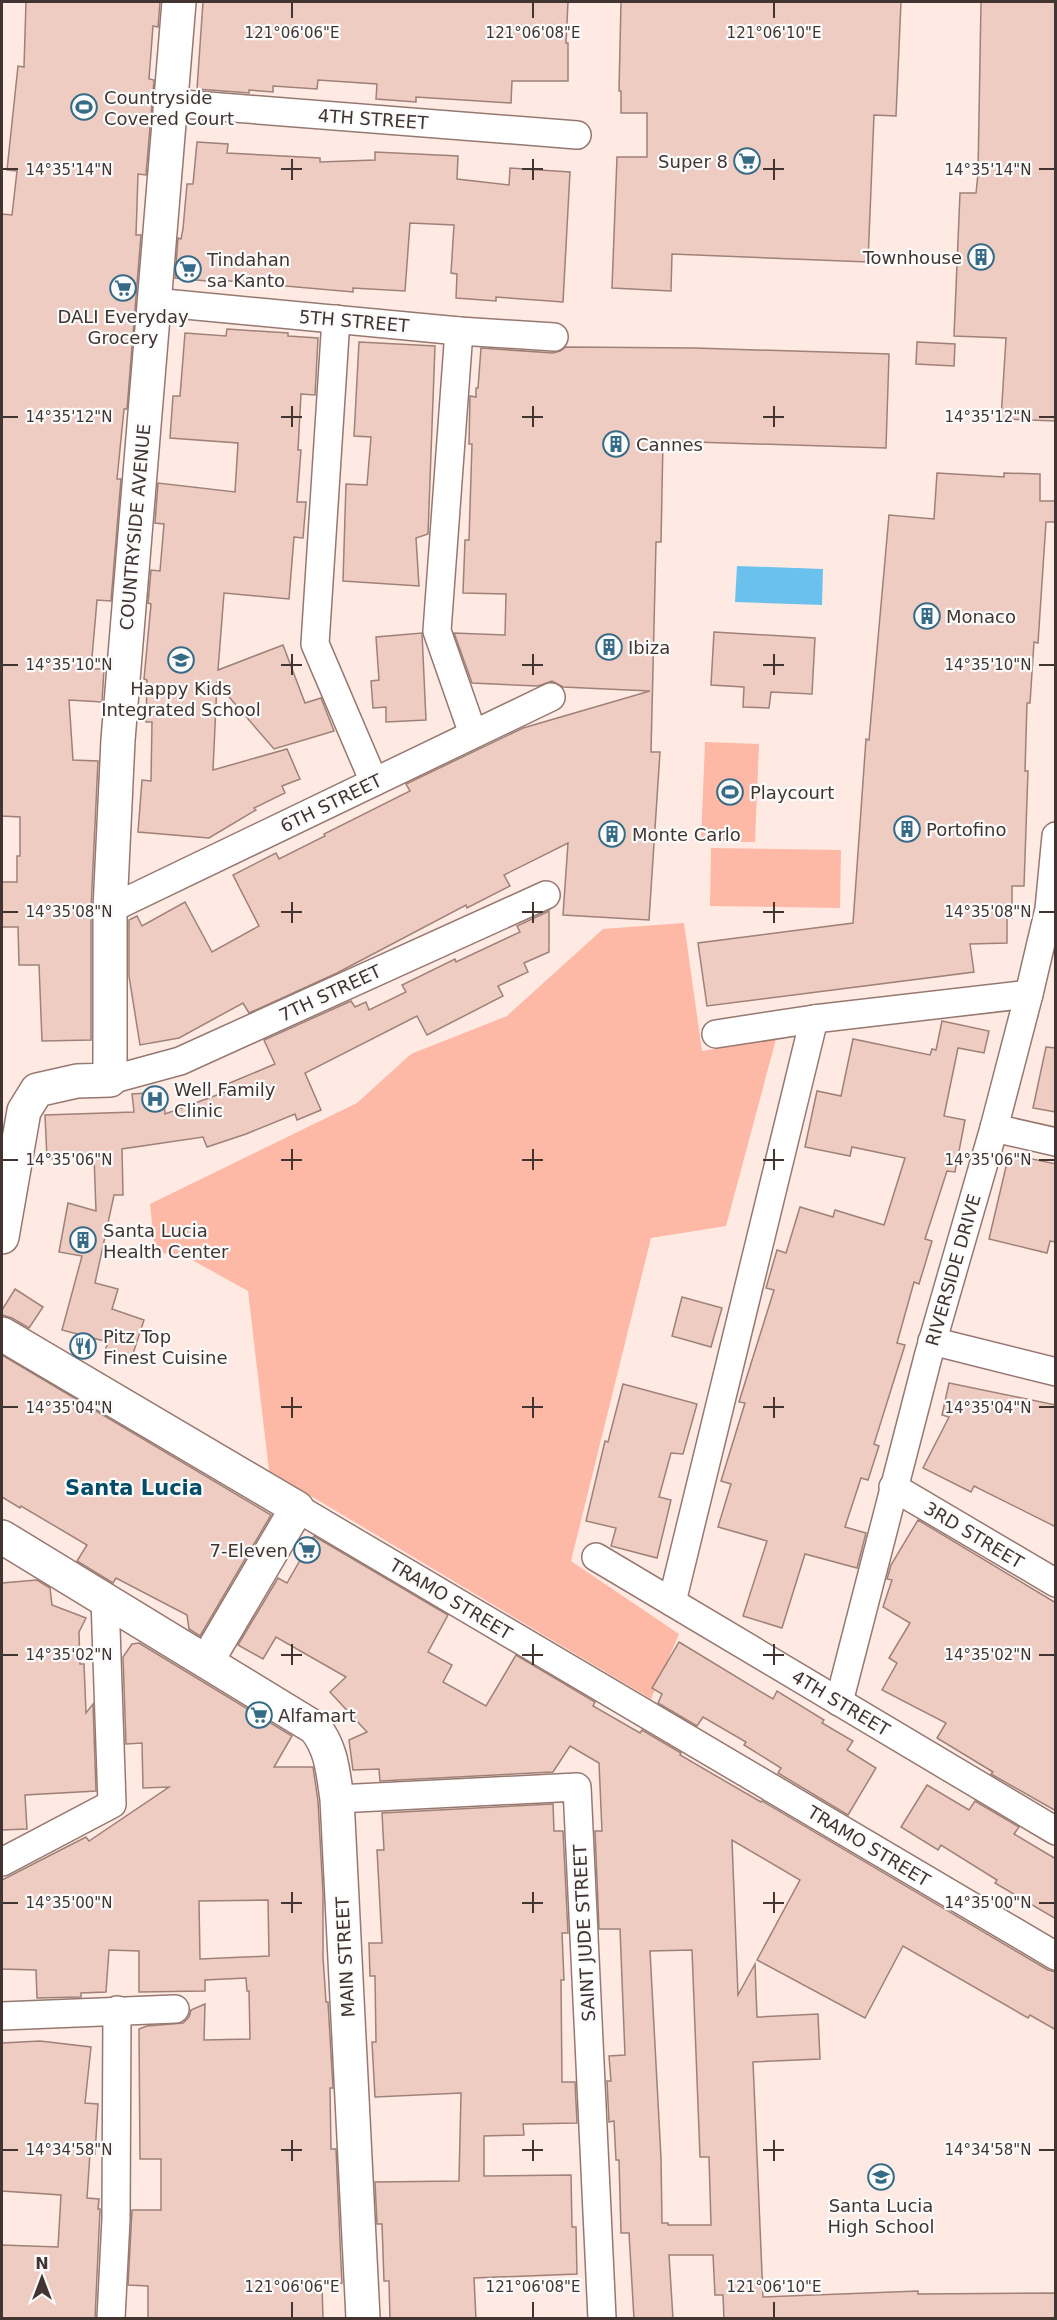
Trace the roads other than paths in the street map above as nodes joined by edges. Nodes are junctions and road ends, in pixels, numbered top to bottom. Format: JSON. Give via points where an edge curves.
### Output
{"nodes":[{"id":1,"x":179,"y":2,"type":"edge"},
{"id":2,"x":170,"y":104,"type":"junction"},
{"id":3,"x":577,"y":135,"type":"dead end"},
{"id":4,"x":154,"y":302,"type":"junction"},
{"id":5,"x":336,"y":319,"type":"junction"},
{"id":6,"x":459,"y":331,"type":"junction"},
{"id":7,"x":554,"y":338,"type":"dead end"},
{"id":8,"x":551,"y":697,"type":"dead end"},
{"id":9,"x":473,"y":734,"type":"junction"},
{"id":10,"x":374,"y":782,"type":"junction"},
{"id":11,"x":1056,"y":836,"type":"edge"},
{"id":12,"x":546,"y":895,"type":"dead end"},
{"id":13,"x":110,"y":909,"type":"junction"},
{"id":14,"x":1052,"y":910,"type":"edge"},
{"id":15,"x":1029,"y":994,"type":"junction"},
{"id":16,"x":814,"y":1019,"type":"junction"},
{"id":17,"x":716,"y":1034,"type":"dead end"},
{"id":18,"x":110,"y":1080,"type":"junction"},
{"id":19,"x":994,"y":1128,"type":"junction"},
{"id":20,"x":1056,"y":1142,"type":"edge"},
{"id":21,"x":2,"y":1237,"type":"edge"},
{"id":22,"x":2,"y":1334,"type":"edge"},
{"id":23,"x":932,"y":1341,"type":"junction"},
{"id":24,"x":1056,"y":1372,"type":"edge"},
{"id":25,"x":893,"y":1487,"type":"junction"},
{"id":26,"x":297,"y":1508,"type":"junction"},
{"id":27,"x":2,"y":1537,"type":"edge"},
{"id":28,"x":596,"y":1557,"type":"dead end"},
{"id":29,"x":1056,"y":1583,"type":"edge"},
{"id":30,"x":105,"y":1599,"type":"junction"},
{"id":31,"x":672,"y":1602,"type":"junction"},
{"id":32,"x":207,"y":1661,"type":"junction"},
{"id":33,"x":839,"y":1702,"type":"junction"},
{"id":34,"x":337,"y":1799,"type":"junction"},
{"id":35,"x":1056,"y":1831,"type":"edge"},
{"id":36,"x":2,"y":1862,"type":"edge"},
{"id":37,"x":1056,"y":1956,"type":"edge"},
{"id":38,"x":176,"y":2009,"type":"dead end"},
{"id":39,"x":117,"y":2010,"type":"junction"},
{"id":40,"x":2,"y":2016,"type":"edge"},
{"id":41,"x":111,"y":2319,"type":"edge"},
{"id":42,"x":363,"y":2319,"type":"edge"},
{"id":43,"x":602,"y":2319,"type":"edge"}],
"edges":[{"from":1,"to":2,"type":"street","name":"COUNTRYSIDE AVENUE"},
{"from":2,"to":3,"type":"street","name":"4TH STREET"},
{"from":2,"to":4,"type":"street","name":"COUNTRYSIDE AVENUE"},
{"from":4,"to":5,"type":"street","name":"5TH STREET"},
{"from":4,"to":13,"type":"street","name":"COUNTRYSIDE AVENUE","via":[[118,740]]},
{"from":5,"to":6,"type":"street","name":"5TH STREET"},
{"from":5,"to":10,"type":"street","via":[[315,644]]},
{"from":6,"to":7,"type":"street","name":"5TH STREET"},
{"from":6,"to":9,"type":"street","via":[[437,631]]},
{"from":8,"to":9,"type":"street","name":"6TH STREET"},
{"from":9,"to":10,"type":"street","name":"6TH STREET"},
{"from":10,"to":13,"type":"street","name":"6TH STREET"},
{"from":11,"to":14,"type":"street","name":"RIVERSIDE DRIVE"},
{"from":12,"to":18,"type":"street","name":"7TH STREET","via":[[180,1061]]},
{"from":13,"to":18,"type":"street","name":"COUNTRYSIDE AVENUE"},
{"from":14,"to":15,"type":"street","name":"RIVERSIDE DRIVE"},
{"from":15,"to":16,"type":"street"},
{"from":15,"to":19,"type":"street","name":"RIVERSIDE DRIVE"},
{"from":16,"to":17,"type":"street"},
{"from":16,"to":31,"type":"street"},
{"from":18,"to":21,"type":"street","via":[[77,1081],[37,1090],[24,1111]]},
{"from":19,"to":20,"type":"street"},
{"from":19,"to":23,"type":"street","name":"RIVERSIDE DRIVE"},
{"from":22,"to":26,"type":"street","name":"TRAMO STREET"},
{"from":23,"to":24,"type":"street"},
{"from":23,"to":25,"type":"street","name":"RIVERSIDE DRIVE"},
{"from":25,"to":29,"type":"street","name":"3RD STREET"},
{"from":25,"to":33,"type":"street","name":"RIVERSIDE DRIVE"},
{"from":26,"to":32,"type":"street"},
{"from":26,"to":37,"type":"street","name":"TRAMO STREET"},
{"from":27,"to":30,"type":"street","name":"MAIN STREET"},
{"from":28,"to":31,"type":"street","name":"4TH STREET"},
{"from":30,"to":32,"type":"street","name":"MAIN STREET"},
{"from":30,"to":36,"type":"street","via":[[112,1804]]},
{"from":31,"to":33,"type":"street","name":"4TH STREET"},
{"from":32,"to":34,"type":"street","name":"MAIN STREET","via":[[315,1728],[325,1740],[331,1758]]},
{"from":33,"to":35,"type":"street","name":"4TH STREET"},
{"from":34,"to":42,"type":"street","name":"MAIN STREET"},
{"from":34,"to":43,"type":"street","name":"SAINT JUDE STREET","via":[[577,1787]]},
{"from":38,"to":39,"type":"street"},
{"from":39,"to":40,"type":"street"},
{"from":39,"to":41,"type":"street","via":[[116,2219]]}]}
